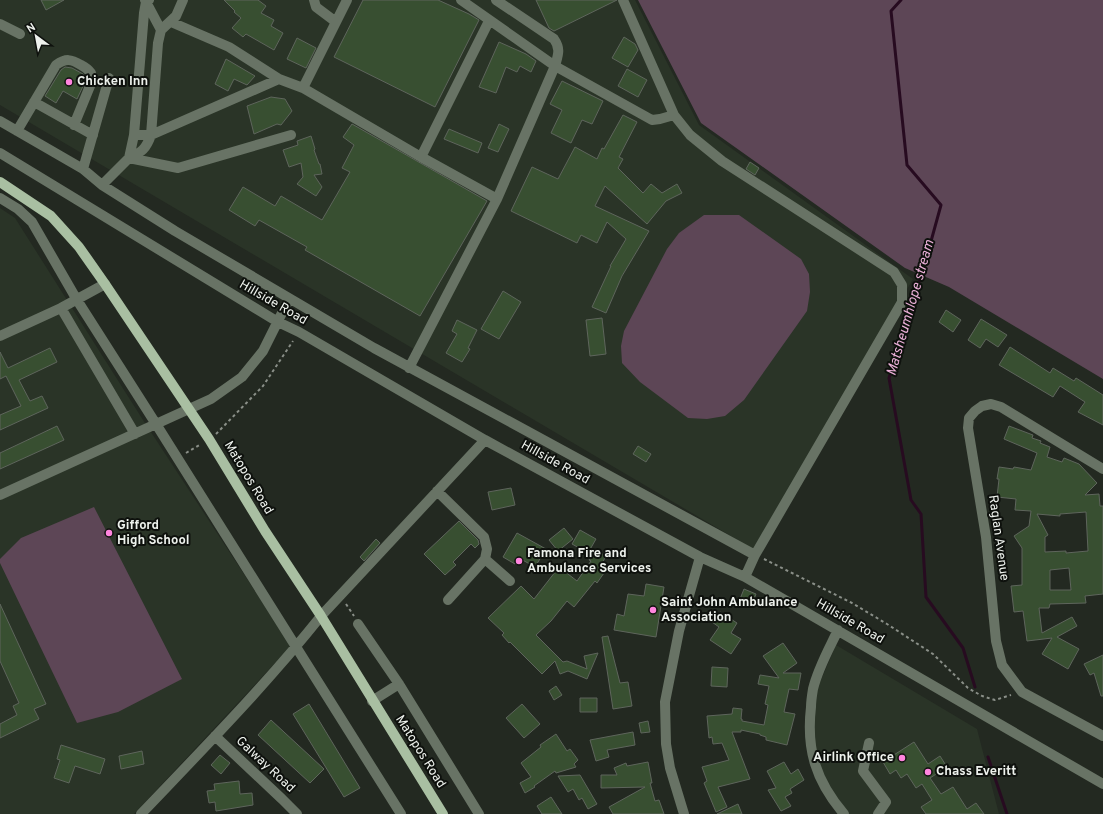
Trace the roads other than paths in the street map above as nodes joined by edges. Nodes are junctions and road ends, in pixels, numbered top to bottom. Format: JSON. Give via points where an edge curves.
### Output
{"nodes":[{"id":1,"x":183,"y":0,"type":"edge"},
{"id":2,"x":314,"y":0,"type":"edge"},
{"id":3,"x":347,"y":0,"type":"edge"},
{"id":4,"x":460,"y":0,"type":"edge"},
{"id":5,"x":496,"y":0,"type":"edge"},
{"id":6,"x":623,"y":0,"type":"edge"},
{"id":7,"x":147,"y":1,"type":"edge"},
{"id":8,"x":490,"y":21,"type":"junction"},
{"id":9,"x":171,"y":22,"type":"junction"},
{"id":10,"x":336,"y":22,"type":"junction"},
{"id":11,"x":0,"y":24,"type":"edge"},
{"id":12,"x":161,"y":30,"type":"junction"},
{"id":13,"x":20,"y":34,"type":"dead end"},
{"id":14,"x":554,"y":66,"type":"junction"},
{"id":15,"x":109,"y":78,"type":"dead end"},
{"id":16,"x":280,"y":79,"type":"junction"},
{"id":17,"x":303,"y":88,"type":"junction"},
{"id":18,"x":34,"y":102,"type":"junction"},
{"id":19,"x":674,"y":115,"type":"junction"},
{"id":20,"x":0,"y":121,"type":"edge"},
{"id":21,"x":74,"y":125,"type":"junction"},
{"id":22,"x":16,"y":131,"type":"junction"},
{"id":23,"x":93,"y":135,"type":"junction"},
{"id":24,"x":134,"y":135,"type":"junction"},
{"id":25,"x":291,"y":135,"type":"dead end"},
{"id":26,"x":151,"y":136,"type":"junction"},
{"id":27,"x":0,"y":153,"type":"edge"},
{"id":28,"x":421,"y":157,"type":"junction"},
{"id":29,"x":129,"y":158,"type":"junction"},
{"id":30,"x":83,"y":169,"type":"junction"},
{"id":31,"x":0,"y":182,"type":"edge"},
{"id":32,"x":102,"y":185,"type":"junction"},
{"id":33,"x":0,"y":198,"type":"edge"},
{"id":34,"x":497,"y":199,"type":"junction"},
{"id":35,"x":105,"y":284,"type":"junction"},
{"id":36,"x":289,"y":299,"type":"junction"},
{"id":37,"x":77,"y":300,"type":"junction"},
{"id":38,"x":61,"y":308,"type":"junction"},
{"id":39,"x":278,"y":322,"type":"junction"},
{"id":40,"x":0,"y":336,"type":"edge"},
{"id":41,"x":409,"y":368,"type":"junction"},
{"id":42,"x":190,"y":408,"type":"junction"},
{"id":43,"x":156,"y":424,"type":"junction"},
{"id":44,"x":135,"y":434,"type":"junction"},
{"id":45,"x":485,"y":440,"type":"junction"},
{"id":46,"x":1103,"y":469,"type":"edge"},
{"id":47,"x":437,"y":492,"type":"junction"},
{"id":48,"x":0,"y":495,"type":"edge"},
{"id":49,"x":755,"y":555,"type":"junction"},
{"id":50,"x":700,"y":557,"type":"junction"},
{"id":51,"x":485,"y":558,"type":"junction"},
{"id":52,"x":745,"y":576,"type":"junction"},
{"id":53,"x":510,"y":581,"type":"dead end"},
{"id":54,"x":448,"y":600,"type":"dead end"},
{"id":55,"x":321,"y":616,"type":"junction"},
{"id":56,"x":358,"y":624,"type":"road end"},
{"id":57,"x":838,"y":630,"type":"junction"},
{"id":58,"x":296,"y":647,"type":"junction"},
{"id":59,"x":399,"y":684,"type":"junction"},
{"id":60,"x":372,"y":701,"type":"junction"},
{"id":61,"x":215,"y":736,"type":"junction"},
{"id":62,"x":1103,"y":736,"type":"edge"},
{"id":63,"x":869,"y":743,"type":"dead end"},
{"id":64,"x":1103,"y":784,"type":"edge"},
{"id":65,"x":141,"y":814,"type":"edge"},
{"id":66,"x":297,"y":814,"type":"edge"},
{"id":67,"x":401,"y":814,"type":"edge"},
{"id":68,"x":443,"y":814,"type":"edge"},
{"id":69,"x":479,"y":814,"type":"edge"},
{"id":70,"x":684,"y":814,"type":"edge"},
{"id":71,"x":844,"y":814,"type":"edge"},
{"id":72,"x":878,"y":814,"type":"edge"}],
"edges":[{"from":1,"to":9,"type":"street"},
{"from":2,"to":10,"type":"street","via":[[316,7]]},
{"from":3,"to":10,"type":"street"},
{"from":4,"to":8,"type":"street"},
{"from":5,"to":14,"type":"street","via":[[554,39],[559,52]]},
{"from":6,"to":19,"type":"street"},
{"from":7,"to":12,"type":"street"},
{"from":7,"to":24,"type":"street","via":[[143,21]]},
{"from":8,"to":14,"type":"street"},
{"from":8,"to":28,"type":"street"},
{"from":9,"to":12,"type":"street"},
{"from":9,"to":16,"type":"street","via":[[229,47]]},
{"from":10,"to":17,"type":"street"},
{"from":11,"to":13,"type":"street"},
{"from":12,"to":26,"type":"street"},
{"from":14,"to":19,"type":"street","via":[[652,120]]},
{"from":14,"to":34,"type":"street"},
{"from":15,"to":23,"type":"street"},
{"from":16,"to":17,"type":"street"},
{"from":16,"to":26,"type":"street"},
{"from":17,"to":28,"type":"street"},
{"from":18,"to":21,"type":"street"},
{"from":18,"to":21,"type":"street","via":[[56,65],[62,61],[72,60],[88,68],[92,76],[90,86]]},
{"from":18,"to":22,"type":"street"},
{"from":19,"to":49,"type":"street","via":[[690,135],[722,161],[894,272],[902,285],[902,302]]},
{"from":20,"to":22,"type":"street"},
{"from":21,"to":23,"type":"street"},
{"from":22,"to":30,"type":"street"},
{"from":23,"to":30,"type":"street"},
{"from":24,"to":26,"type":"street"},
{"from":24,"to":29,"type":"street"},
{"from":25,"to":29,"type":"street","via":[[178,168]]},
{"from":26,"to":29,"type":"street","via":[[147,146]]},
{"from":27,"to":39,"type":"street","name":"Hillside Road"},
{"from":28,"to":34,"type":"street"},
{"from":29,"to":32,"type":"street"},
{"from":30,"to":32,"type":"street"},
{"from":31,"to":35,"type":"main road","name":"Matopos Road","via":[[51,216],[79,247]]},
{"from":32,"to":36,"type":"street"},
{"from":33,"to":37,"type":"street","via":[[32,222]]},
{"from":34,"to":41,"type":"street"},
{"from":35,"to":37,"type":"street"},
{"from":35,"to":42,"type":"main road","name":"Matopos Road"},
{"from":36,"to":39,"type":"street"},
{"from":36,"to":41,"type":"street"},
{"from":37,"to":38,"type":"street"},
{"from":37,"to":43,"type":"street"},
{"from":38,"to":40,"type":"street"},
{"from":38,"to":44,"type":"street"},
{"from":39,"to":42,"type":"street","via":[[263,351],[242,377],[211,399]]},
{"from":39,"to":45,"type":"street","name":"Hillside Road"},
{"from":41,"to":49,"type":"street"},
{"from":42,"to":43,"type":"street"},
{"from":42,"to":55,"type":"main road","name":"Matopos Road","via":[[265,531]]},
{"from":43,"to":44,"type":"street"},
{"from":43,"to":58,"type":"street"},
{"from":44,"to":48,"type":"street"},
{"from":45,"to":47,"type":"street"},
{"from":45,"to":50,"type":"street","name":"Hillside Road"},
{"from":46,"to":62,"type":"street","name":"Raglan Avenue","via":[[1001,407],[991,404],[982,406],[969,418],[968,428],[986,537],[996,641],[1002,665],[1022,692]]},
{"from":47,"to":51,"type":"street","via":[[484,536],[487,550]]},
{"from":47,"to":55,"type":"street"},
{"from":49,"to":52,"type":"street"},
{"from":50,"to":52,"type":"street","name":"Hillside Road"},
{"from":50,"to":70,"type":"street","via":[[679,632],[665,702],[666,744],[670,768]]},
{"from":51,"to":53,"type":"street"},
{"from":51,"to":54,"type":"street"},
{"from":52,"to":57,"type":"street","name":"Hillside Road"},
{"from":55,"to":58,"type":"street"},
{"from":55,"to":60,"type":"main road","name":"Matopos Road"},
{"from":56,"to":59,"type":"street"},
{"from":57,"to":64,"type":"street","name":"Hillside Road"},
{"from":57,"to":71,"type":"street","via":[[813,689],[808,726],[812,751],[823,785]]},
{"from":58,"to":61,"type":"street"},
{"from":58,"to":67,"type":"street"},
{"from":59,"to":60,"type":"street"},
{"from":59,"to":69,"type":"street"},
{"from":60,"to":68,"type":"main road","name":"Matopos Road"},
{"from":61,"to":65,"type":"street"},
{"from":61,"to":66,"type":"street","name":"Galway Road"},
{"from":63,"to":72,"type":"street","via":[[863,771],[886,802]]}]}
